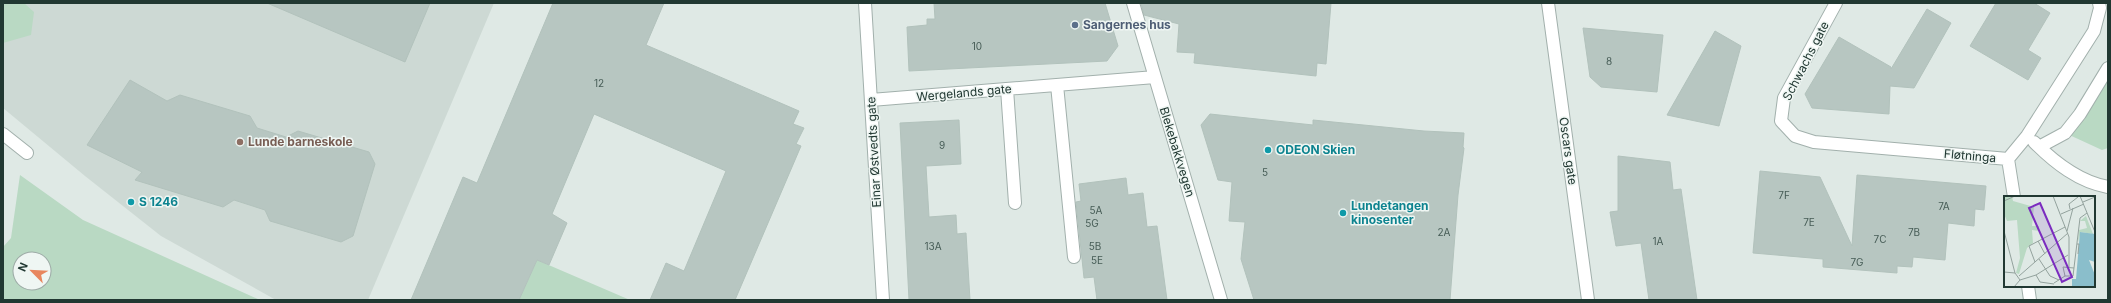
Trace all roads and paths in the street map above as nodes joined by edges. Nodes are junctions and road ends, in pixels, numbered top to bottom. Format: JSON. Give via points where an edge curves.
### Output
{"nodes":[{"id":1,"x":865,"y":3,"type":"edge"},
{"id":2,"x":1133,"y":3,"type":"edge"},
{"id":3,"x":1548,"y":3,"type":"edge"},
{"id":4,"x":1836,"y":3,"type":"edge"},
{"id":5,"x":2099,"y":3,"type":"edge"},
{"id":6,"x":2108,"y":68,"type":"edge"},
{"id":7,"x":1155,"y":77,"type":"junction"},
{"id":8,"x":1057,"y":85,"type":"junction"},
{"id":9,"x":1007,"y":89,"type":"junction"},
{"id":10,"x":871,"y":100,"type":"junction"},
{"id":11,"x":1781,"y":121,"type":"joint"},
{"id":12,"x":3,"y":134,"type":"edge"},
{"id":13,"x":2027,"y":136,"type":"junction"},
{"id":14,"x":2039,"y":147,"type":"junction"},
{"id":15,"x":27,"y":153,"type":"dead end"},
{"id":16,"x":2008,"y":159,"type":"junction"},
{"id":17,"x":2108,"y":187,"type":"edge"},
{"id":18,"x":2014,"y":196,"type":"edge"},
{"id":19,"x":1015,"y":203,"type":"dead end"},
{"id":20,"x":1074,"y":257,"type":"dead end"},
{"id":21,"x":2028,"y":287,"type":"edge"},
{"id":22,"x":883,"y":300,"type":"edge"},
{"id":23,"x":1222,"y":300,"type":"edge"},
{"id":24,"x":1588,"y":300,"type":"edge"},
{"id":25,"x":2030,"y":300,"type":"edge"}],
"edges":[{"from":1,"to":10,"type":"street","name":"Einar Østvedts gate"},
{"from":2,"to":7,"type":"street","name":"Blekebakkvegen"},
{"from":3,"to":24,"type":"street","name":"Oscars gate"},
{"from":4,"to":11,"type":"street","name":"Schwachs gate","via":[[1784,98]]},
{"from":5,"to":13,"type":"street","name":"Fløtninga","via":[[2094,31]]},
{"from":6,"to":14,"type":"street","via":[[2065,134]]},
{"from":7,"to":8,"type":"street","name":"Wergelands gate"},
{"from":7,"to":23,"type":"street","name":"Blekebakkvegen"},
{"from":8,"to":9,"type":"street","name":"Wergelands gate"},
{"from":8,"to":20,"type":"street"},
{"from":9,"to":10,"type":"street","name":"Wergelands gate"},
{"from":9,"to":19,"type":"street"},
{"from":10,"to":22,"type":"street","name":"Einar Østvedts gate"},
{"from":11,"to":16,"type":"street","name":"Fløtninga","via":[[1795,136],[1814,142]]},
{"from":12,"to":15,"type":"street"},
{"from":13,"to":14,"type":"street"},
{"from":13,"to":16,"type":"street","name":"Fløtninga"},
{"from":14,"to":17,"type":"street","via":[[2061,168],[2100,186]]},
{"from":16,"to":18,"type":"street"},
{"from":21,"to":25,"type":"street"}]}
